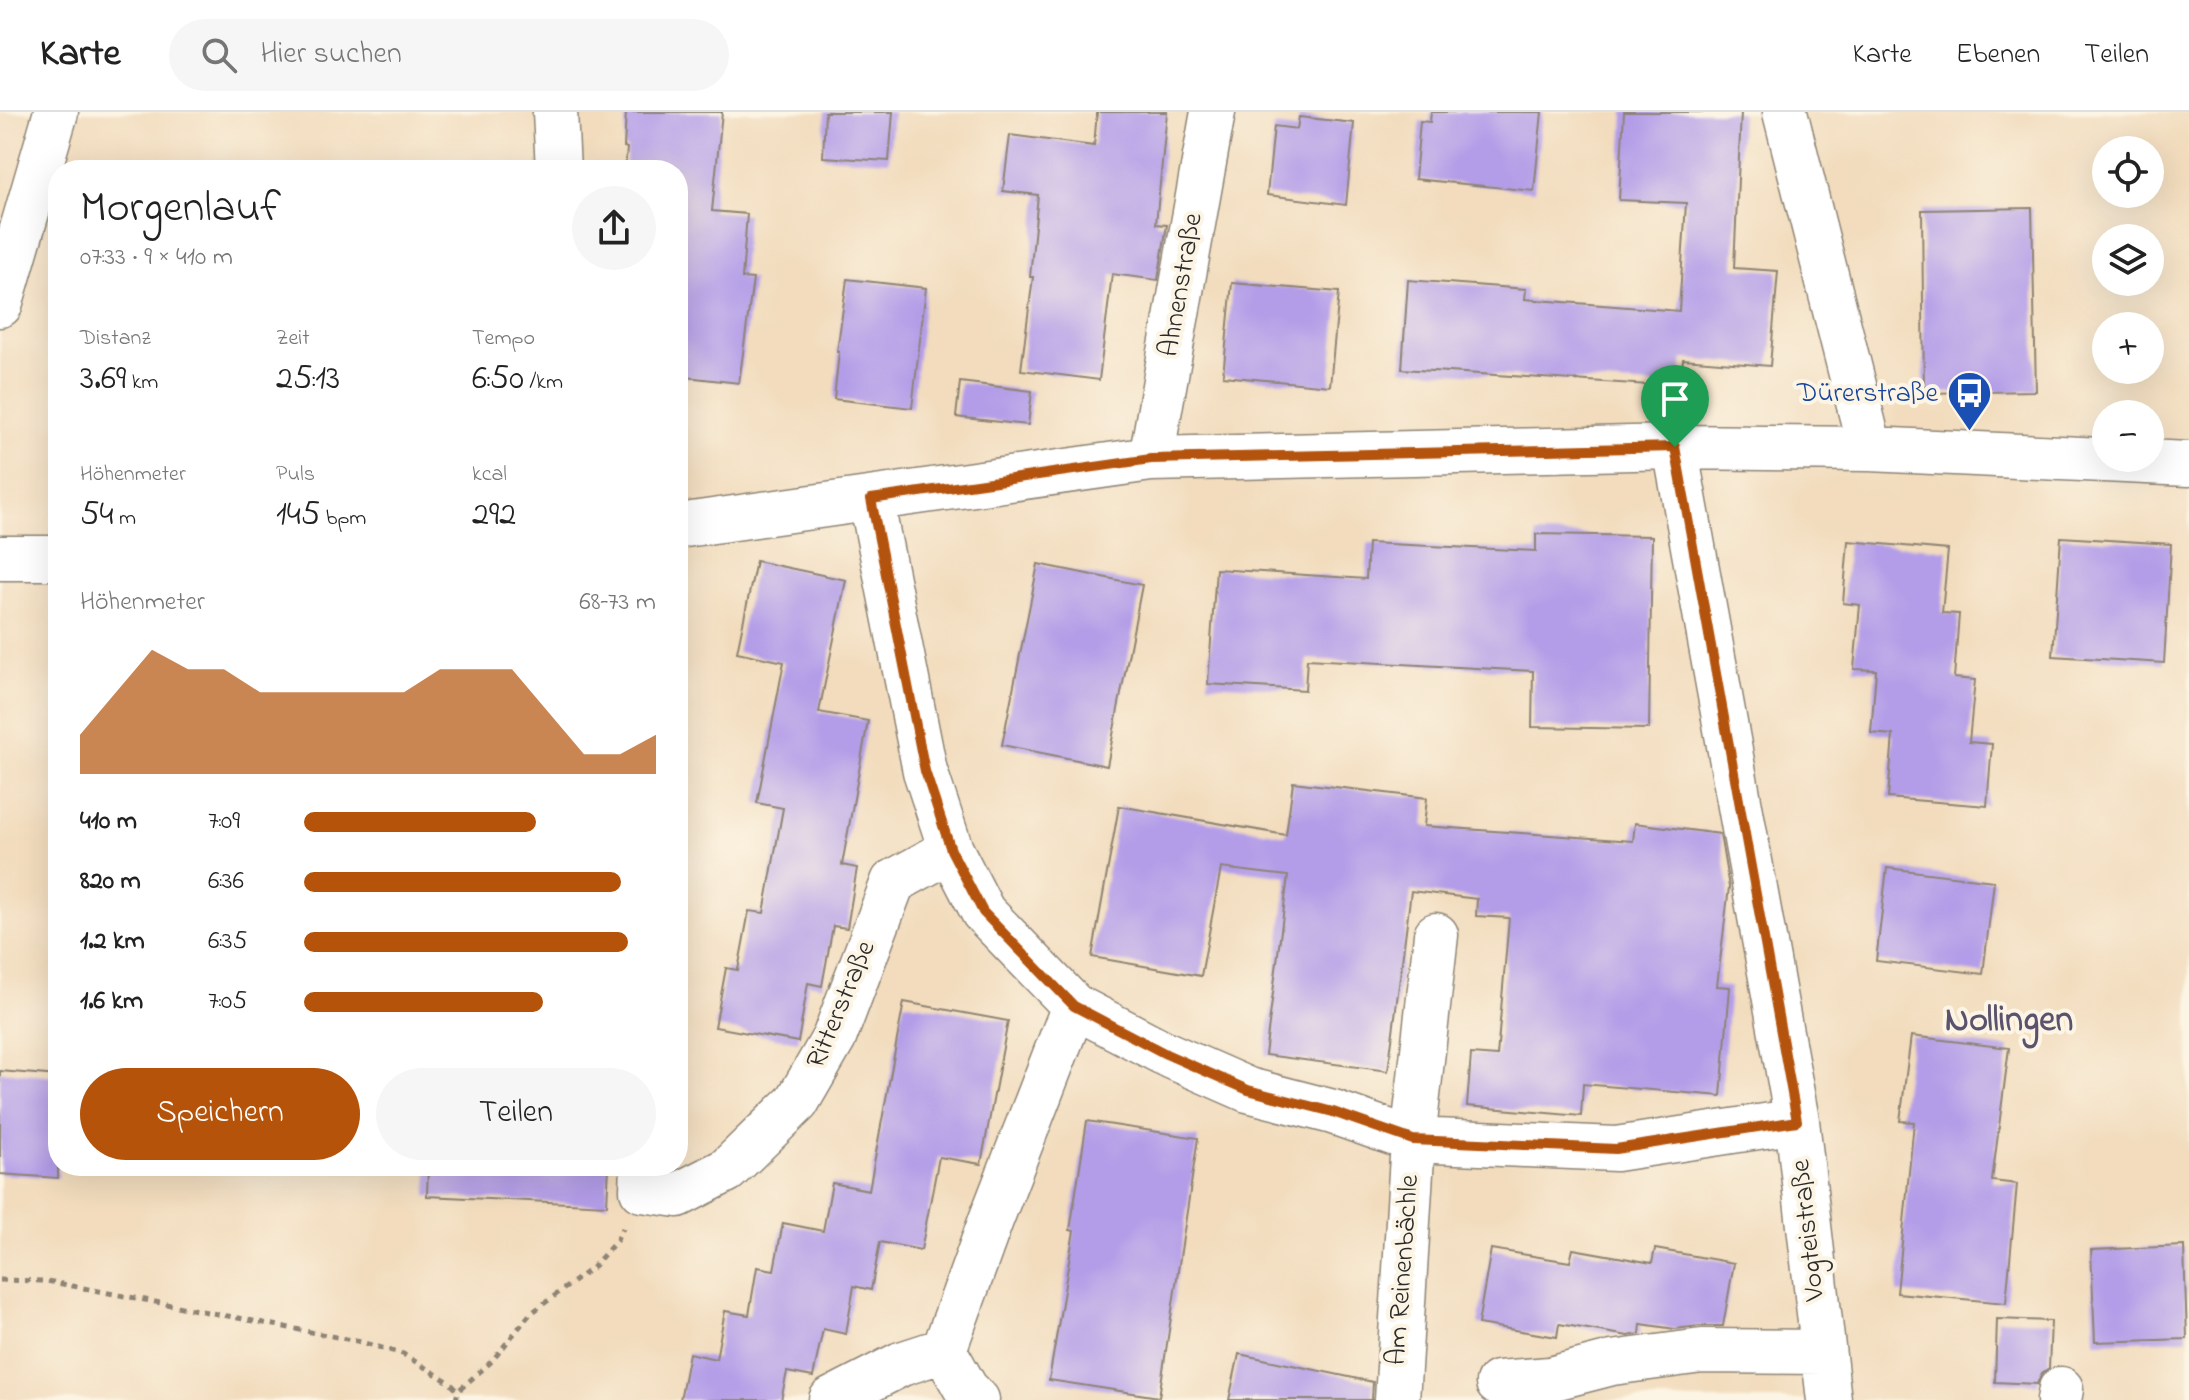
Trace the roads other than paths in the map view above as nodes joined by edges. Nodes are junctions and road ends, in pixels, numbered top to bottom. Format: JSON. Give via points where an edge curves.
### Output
{"nodes":[{"id":1,"x":56,"y":112,"type":"edge"},
{"id":2,"x":555,"y":112,"type":"edge"},
{"id":3,"x":1213,"y":112,"type":"edge"},
{"id":4,"x":1785,"y":112,"type":"edge"},
{"id":5,"x":557,"y":160,"type":"edge"},
{"id":6,"x":0,"y":305,"type":"edge"},
{"id":7,"x":1675,"y":447,"type":"junction"},
{"id":8,"x":1870,"y":449,"type":"junction"},
{"id":9,"x":1151,"y":459,"type":"junction"},
{"id":10,"x":2189,"y":464,"type":"edge"},
{"id":11,"x":871,"y":499,"type":"junction"},
{"id":12,"x":688,"y":525,"type":"edge"},
{"id":13,"x":0,"y":558,"type":"edge"},
{"id":14,"x":48,"y":558,"type":"edge"},
{"id":15,"x":951,"y":850,"type":"junction"},
{"id":16,"x":1436,"y":935,"type":"dead end"},
{"id":17,"x":1074,"y":1006,"type":"junction"},
{"id":18,"x":1797,"y":1121,"type":"junction"},
{"id":19,"x":1413,"y":1140,"type":"junction"},
{"id":20,"x":643,"y":1178,"type":"edge"},
{"id":21,"x":944,"y":1350,"type":"junction"},
{"id":22,"x":1823,"y":1352,"type":"junction"},
{"id":23,"x":1498,"y":1383,"type":"dead end"},
{"id":24,"x":831,"y":1400,"type":"edge"},
{"id":25,"x":977,"y":1400,"type":"edge"},
{"id":26,"x":1397,"y":1400,"type":"edge"},
{"id":27,"x":1829,"y":1400,"type":"edge"}],
"edges":[{"from":1,"to":6,"type":"street"},
{"from":2,"to":5,"type":"street"},
{"from":3,"to":9,"type":"street","name":"Ahnenstraße"},
{"from":4,"to":8,"type":"street"},
{"from":7,"to":8,"type":"street"},
{"from":7,"to":9,"type":"street"},
{"from":7,"to":18,"type":"street","name":"Vogteistraße"},
{"from":8,"to":10,"type":"street"},
{"from":9,"to":11,"type":"street"},
{"from":11,"to":12,"type":"street"},
{"from":11,"to":15,"type":"street","via":[[925,771]]},
{"from":13,"to":14,"type":"street"},
{"from":15,"to":17,"type":"street","via":[[983,912]]},
{"from":15,"to":20,"type":"street","name":"Ritterstraße","via":[[893,882],[834,1038],[797,1102],[727,1170],[678,1195]]},
{"from":16,"to":19,"type":"street"},
{"from":17,"to":19,"type":"street","via":[[1248,1090]]},
{"from":17,"to":21,"type":"street"},
{"from":18,"to":19,"type":"street","via":[[1616,1149]]},
{"from":18,"to":22,"type":"street","name":"Vogteistraße"},
{"from":19,"to":26,"type":"street","name":"Am Reinenbächle"},
{"from":21,"to":24,"type":"street","via":[[901,1364]]},
{"from":21,"to":25,"type":"street"},
{"from":22,"to":23,"type":"street","via":[[1702,1351],[1612,1363],[1550,1379]]},
{"from":22,"to":27,"type":"street","name":"Vogteistraße"}]}
